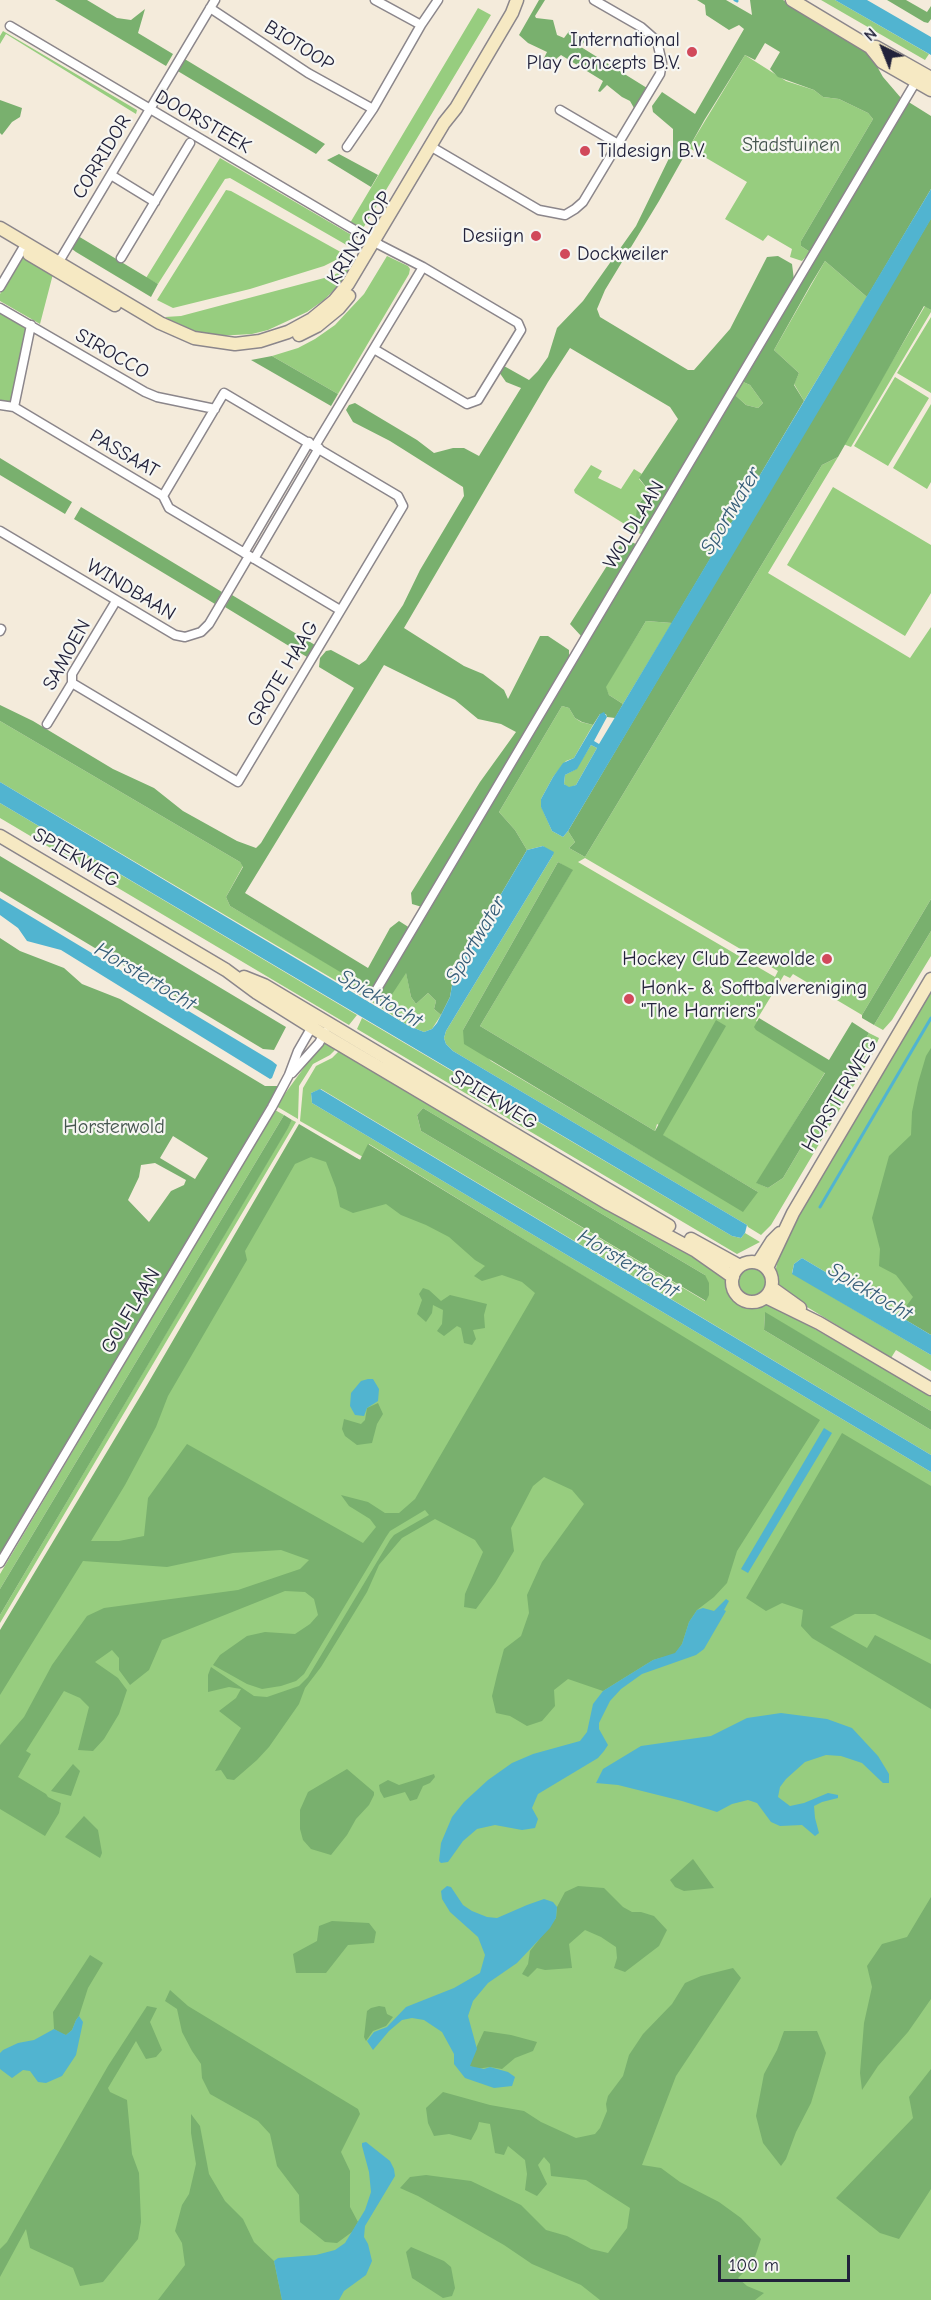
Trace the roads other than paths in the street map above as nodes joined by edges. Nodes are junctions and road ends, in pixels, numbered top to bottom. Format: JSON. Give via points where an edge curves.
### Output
{"nodes":[{"id":1,"x":375,"y":0,"type":"edge"},
{"id":2,"x":438,"y":0,"type":"edge"},
{"id":3,"x":518,"y":0,"type":"edge"},
{"id":4,"x":523,"y":0,"type":"edge"},
{"id":5,"x":594,"y":0,"type":"edge"},
{"id":6,"x":792,"y":0,"type":"edge"},
{"id":7,"x":212,"y":4,"type":"edge"},
{"id":8,"x":512,"y":14,"type":"junction"},
{"id":9,"x":422,"y":25,"type":"junction"},
{"id":10,"x":10,"y":26,"type":"dead end"},
{"id":11,"x":923,"y":77,"type":"edge"},
{"id":12,"x":931,"y":90,"type":"edge"},
{"id":13,"x":149,"y":109,"type":"junction"},
{"id":14,"x":373,"y":109,"type":"junction"},
{"id":15,"x":560,"y":110,"type":"dead end"},
{"id":16,"x":190,"y":143,"type":"dead end"},
{"id":17,"x":618,"y":144,"type":"junction"},
{"id":18,"x":347,"y":147,"type":"dead end"},
{"id":19,"x":434,"y":148,"type":"junction"},
{"id":20,"x":111,"y":175,"type":"junction"},
{"id":21,"x":155,"y":202,"type":"junction"},
{"id":22,"x":0,"y":228,"type":"edge"},
{"id":23,"x":0,"y":237,"type":"edge"},
{"id":24,"x":377,"y":243,"type":"junction"},
{"id":25,"x":24,"y":247,"type":"junction"},
{"id":26,"x":121,"y":258,"type":"dead end"},
{"id":27,"x":57,"y":266,"type":"junction"},
{"id":28,"x":423,"y":267,"type":"junction"},
{"id":29,"x":0,"y":287,"type":"edge"},
{"id":30,"x":0,"y":308,"type":"edge"},
{"id":31,"x":31,"y":325,"type":"junction"},
{"id":32,"x":374,"y":349,"type":"junction"},
{"id":33,"x":0,"y":405,"type":"edge"},
{"id":34,"x":14,"y":407,"type":"junction"},
{"id":35,"x":215,"y":409,"type":"junction"},
{"id":36,"x":314,"y":445,"type":"junction"},
{"id":37,"x":163,"y":496,"type":"junction"},
{"id":38,"x":0,"y":531,"type":"edge"},
{"id":39,"x":249,"y":556,"type":"junction"},
{"id":40,"x":116,"y":601,"type":"junction"},
{"id":41,"x":340,"y":610,"type":"junction"},
{"id":42,"x":72,"y":683,"type":"junction"},
{"id":43,"x":46,"y":724,"type":"dead end"},
{"id":44,"x":0,"y":836,"type":"edge"},
{"id":45,"x":931,"y":979,"type":"edge"},
{"id":46,"x":374,"y":994,"type":"dead end"},
{"id":47,"x":314,"y":1023,"type":"junction"},
{"id":48,"x":326,"y":1030,"type":"junction"},
{"id":49,"x":289,"y":1075,"type":"junction"},
{"id":50,"x":762,"y":1265,"type":"junction"},
{"id":51,"x":740,"y":1266,"type":"junction"},
{"id":52,"x":733,"y":1277,"type":"junction"},
{"id":53,"x":769,"y":1293,"type":"junction"},
{"id":54,"x":931,"y":1389,"type":"edge"},
{"id":55,"x":0,"y":1563,"type":"edge"}],
"edges":[{"from":1,"to":9,"type":"street"},
{"from":2,"to":9,"type":"street"},
{"from":3,"to":8,"type":"main road","name":"KRINGLOOP"},
{"from":4,"to":8,"type":"main road","name":"KRINGLOOP"},
{"from":5,"to":17,"type":"street","via":[[641,27],[657,41],[660,52],[660,74]]},
{"from":6,"to":11,"type":"main road","via":[[870,47],[882,62]]},
{"from":7,"to":13,"type":"street","name":"CORRIDOR"},
{"from":7,"to":14,"type":"street","name":"BIOTOOP","via":[[308,73]]},
{"from":8,"to":19,"type":"main road","name":"KRINGLOOP"},
{"from":9,"to":14,"type":"street"},
{"from":10,"to":13,"type":"street","name":"DOORSTEEK"},
{"from":11,"to":12,"type":"main road"},
{"from":11,"to":46,"type":"street","name":"WOLDLAAN"},
{"from":13,"to":20,"type":"street","name":"CORRIDOR"},
{"from":13,"to":24,"type":"street","name":"DOORSTEEK"},
{"from":14,"to":18,"type":"street"},
{"from":15,"to":17,"type":"street"},
{"from":16,"to":21,"type":"street"},
{"from":17,"to":19,"type":"street","via":[[583,202],[565,215],[539,210]]},
{"from":19,"to":24,"type":"main road","name":"KRINGLOOP"},
{"from":20,"to":21,"type":"street"},
{"from":20,"to":27,"type":"street","name":"CORRIDOR"},
{"from":21,"to":26,"type":"street"},
{"from":22,"to":25,"type":"main road","name":"KRINGLOOP"},
{"from":23,"to":25,"type":"main road","name":"KRINGLOOP"},
{"from":24,"to":27,"type":"main road","name":"KRINGLOOP","via":[[356,287],[317,326],[290,340],[235,351],[174,339]]},
{"from":24,"to":28,"type":"street"},
{"from":25,"to":27,"type":"main road","name":"KRINGLOOP"},
{"from":25,"to":29,"type":"street"},
{"from":28,"to":32,"type":"street","name":"WINDBAAN"},
{"from":28,"to":32,"type":"street","via":[[518,323],[521,330],[478,400],[467,404]]},
{"from":30,"to":31,"type":"street","name":"SIROCCO"},
{"from":31,"to":34,"type":"street"},
{"from":31,"to":35,"type":"street","name":"SIROCCO","via":[[145,392]]},
{"from":32,"to":36,"type":"street","name":"WINDBAAN"},
{"from":33,"to":34,"type":"street","name":"PASSAAT"},
{"from":34,"to":37,"type":"street","name":"PASSAAT"},
{"from":35,"to":36,"type":"street","via":[[224,393]]},
{"from":35,"to":37,"type":"street"},
{"from":36,"to":39,"type":"street","name":"WINDBAAN"},
{"from":36,"to":41,"type":"street","name":"GROTE HAAG","via":[[398,496],[403,506]]},
{"from":37,"to":39,"type":"street","name":"PASSAAT","via":[[169,508]]},
{"from":38,"to":40,"type":"street","name":"WINDBAAN"},
{"from":39,"to":40,"type":"street","name":"WINDBAAN","via":[[209,624],[193,636],[175,635]]},
{"from":39,"to":41,"type":"street","name":"PASSAAT"},
{"from":40,"to":42,"type":"street","name":"SAMOEN","via":[[72,674]]},
{"from":41,"to":42,"type":"street","name":"GROTE HAAG","via":[[238,782]]},
{"from":42,"to":43,"type":"street","name":"SAMOEN"},
{"from":44,"to":47,"type":"main road","name":"SPIEKWEG","via":[[226,970],[257,993]]},
{"from":45,"to":50,"type":"main road","name":"HORSTERWEG","via":[[783,1231],[779,1245]]},
{"from":47,"to":48,"type":"main road","name":"SPIEKWEG"},
{"from":47,"to":49,"type":"street","name":"GOLFLAAN"},
{"from":48,"to":49,"type":"street","name":"GOLFLAAN"},
{"from":48,"to":51,"type":"main road","name":"SPIEKWEG"},
{"from":48,"to":52,"type":"main road","name":"SPIEKWEG","via":[[609,1204],[696,1251]]},
{"from":49,"to":55,"type":"street","name":"GOLFLAAN"},
{"from":50,"to":51,"type":"main road"},
{"from":50,"to":53,"type":"main road","via":[[772,1281]]},
{"from":51,"to":52,"type":"main road"},
{"from":52,"to":53,"type":"main road","via":[[735,1294],[742,1300],[758,1302]]},
{"from":53,"to":54,"type":"main road"}]}
